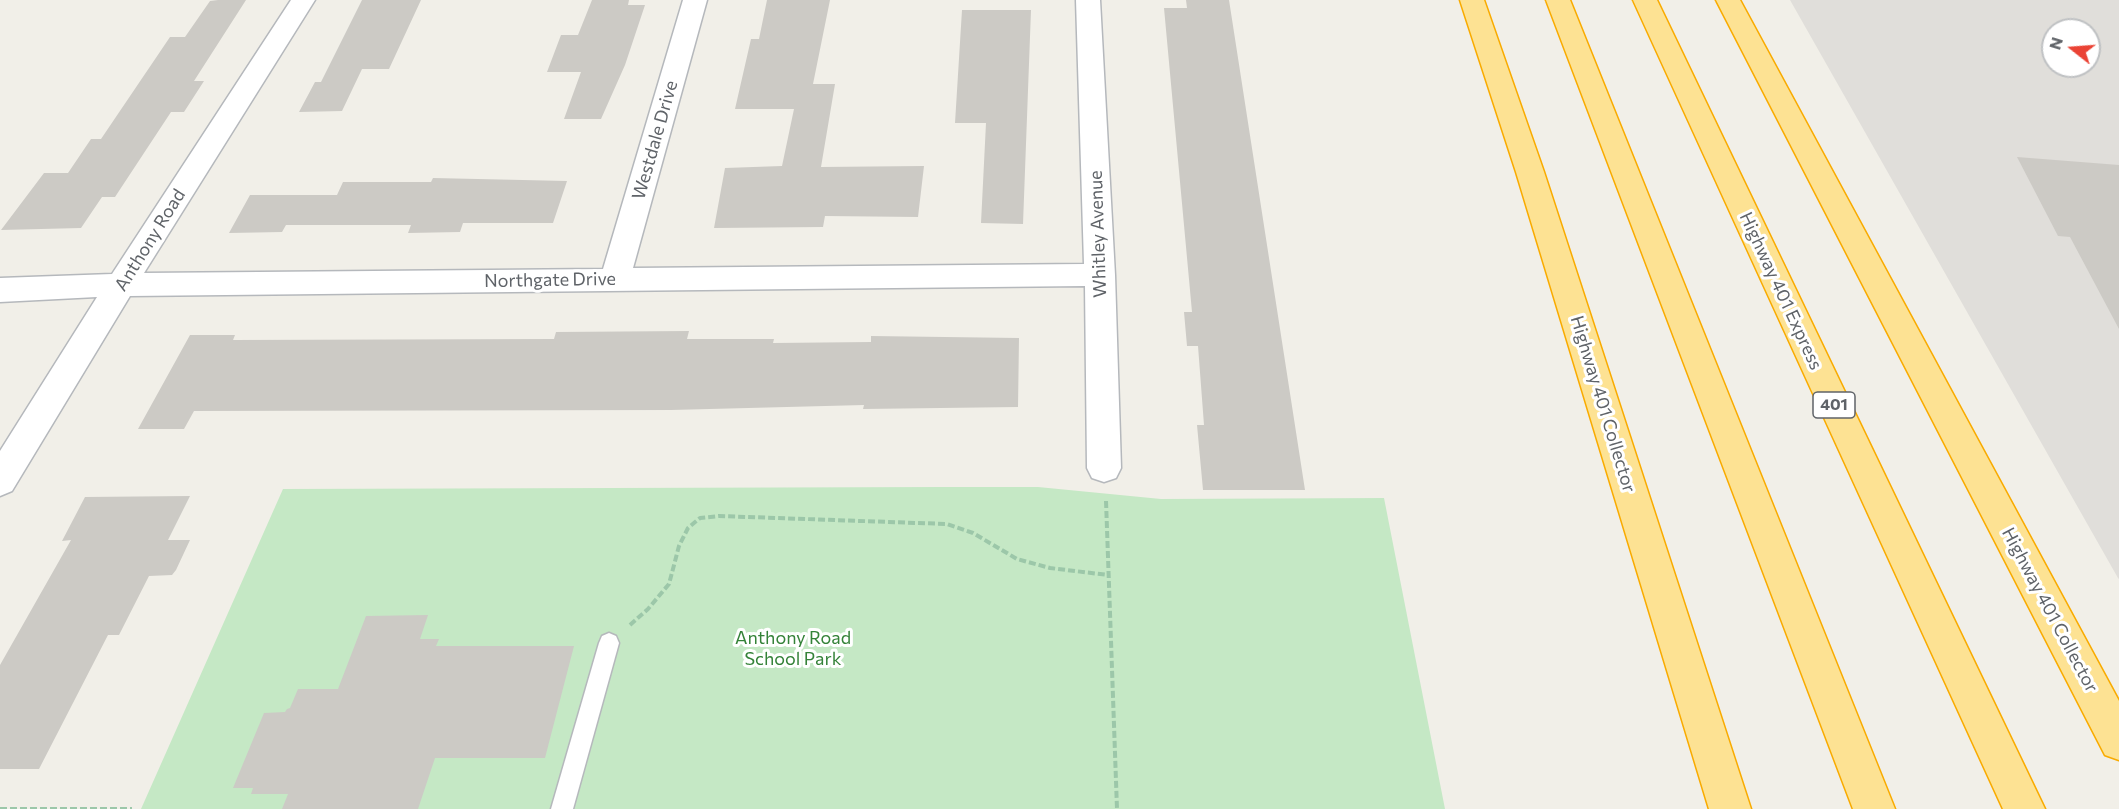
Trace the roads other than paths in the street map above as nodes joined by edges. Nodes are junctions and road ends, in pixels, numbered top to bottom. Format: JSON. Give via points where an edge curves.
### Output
{"nodes":[{"id":1,"x":303,"y":0,"type":"edge"},
{"id":2,"x":695,"y":0,"type":"edge"},
{"id":3,"x":1088,"y":0,"type":"edge"},
{"id":4,"x":1472,"y":0,"type":"edge"},
{"id":5,"x":1558,"y":0,"type":"edge"},
{"id":6,"x":1645,"y":0,"type":"edge"},
{"id":7,"x":1728,"y":0,"type":"edge"},
{"id":8,"x":1100,"y":275,"type":"junction"},
{"id":9,"x":615,"y":279,"type":"junction"},
{"id":10,"x":121,"y":285,"type":"junction"},
{"id":11,"x":0,"y":291,"type":"edge"},
{"id":12,"x":1104,"y":468,"type":"road end"},
{"id":13,"x":0,"y":481,"type":"edge"},
{"id":14,"x":609,"y":643,"type":"road end"},
{"id":15,"x":2119,"y":741,"type":"edge"},
{"id":16,"x":562,"y":809,"type":"edge"},
{"id":17,"x":1730,"y":809,"type":"edge"},
{"id":18,"x":1874,"y":809,"type":"edge"},
{"id":19,"x":2024,"y":809,"type":"edge"}],
"edges":[{"from":1,"to":10,"type":"street","name":"Anthony Road"},
{"from":2,"to":9,"type":"street","name":"Westdale Drive"},
{"from":3,"to":8,"type":"street","name":"Whitley Avenue"},
{"from":4,"to":17,"type":"highway","name":"Highway 401 Collector"},
{"from":5,"to":18,"type":"highway"},
{"from":6,"to":19,"type":"highway","name":"Highway 401 Express","number":"401"},
{"from":7,"to":15,"type":"highway","name":"Highway 401 Collector"},
{"from":8,"to":9,"type":"street","name":"Northgate Drive"},
{"from":8,"to":12,"type":"street","name":"Whitley Avenue"},
{"from":9,"to":10,"type":"street","name":"Northgate Drive"},
{"from":10,"to":11,"type":"street","name":"Northgate Drive"},
{"from":10,"to":13,"type":"street","name":"Anthony Road"},
{"from":14,"to":16,"type":"lane"}]}
